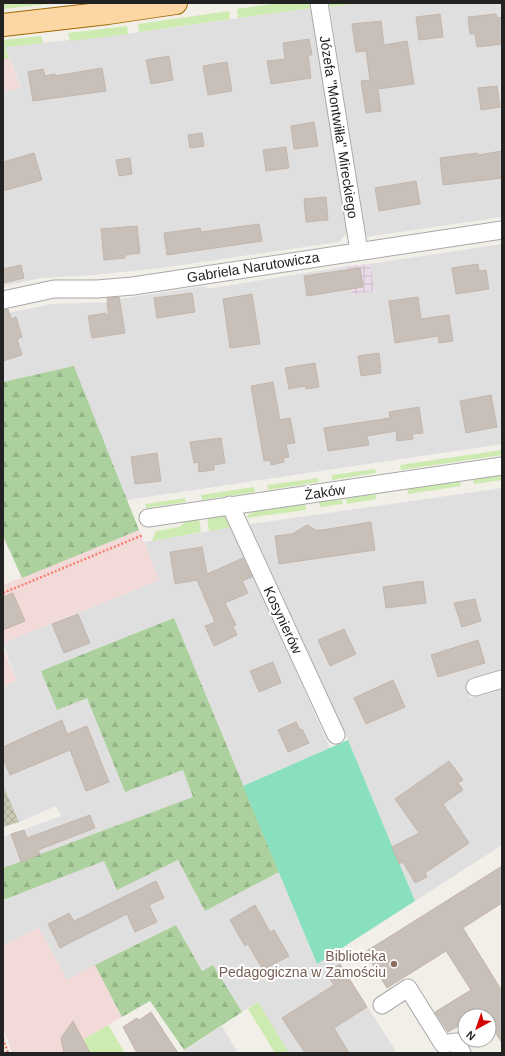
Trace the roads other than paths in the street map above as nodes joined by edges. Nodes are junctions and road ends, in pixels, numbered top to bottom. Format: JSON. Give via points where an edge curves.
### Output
{"nodes":[{"id":1,"x":176,"y":3,"type":"edge"},
{"id":2,"x":319,"y":3,"type":"edge"},
{"id":3,"x":107,"y":8,"type":"edge"},
{"id":4,"x":3,"y":25,"type":"edge"},
{"id":5,"x":502,"y":230,"type":"edge"},
{"id":6,"x":359,"y":251,"type":"junction"},
{"id":7,"x":3,"y":300,"type":"edge"},
{"id":8,"x":502,"y":466,"type":"edge"},
{"id":9,"x":230,"y":505,"type":"junction"},
{"id":10,"x":148,"y":518,"type":"road end"},
{"id":11,"x":502,"y":679,"type":"edge"},
{"id":12,"x":475,"y":687,"type":"dead end"},
{"id":13,"x":336,"y":735,"type":"dead end"},
{"id":14,"x":382,"y":1005,"type":"dead end"},
{"id":15,"x":462,"y":1053,"type":"edge"}],
"edges":[{"from":1,"to":3,"type":"main road"},
{"from":2,"to":6,"type":"street","name":"Józefa \"Montwiłła\" Mireckiego"},
{"from":3,"to":4,"type":"main road"},
{"from":5,"to":6,"type":"street","name":"Gabriela Narutowicza"},
{"from":6,"to":7,"type":"street","name":"Gabriela Narutowicza","via":[[108,289],[54,289]]},
{"from":8,"to":9,"type":"street","name":"Żaków"},
{"from":9,"to":10,"type":"street","name":"Żaków"},
{"from":9,"to":13,"type":"street","name":"Kosynierów"},
{"from":11,"to":12,"type":"street"},
{"from":14,"to":15,"type":"street","via":[[408,988],[443,1044],[456,1042]]}]}
